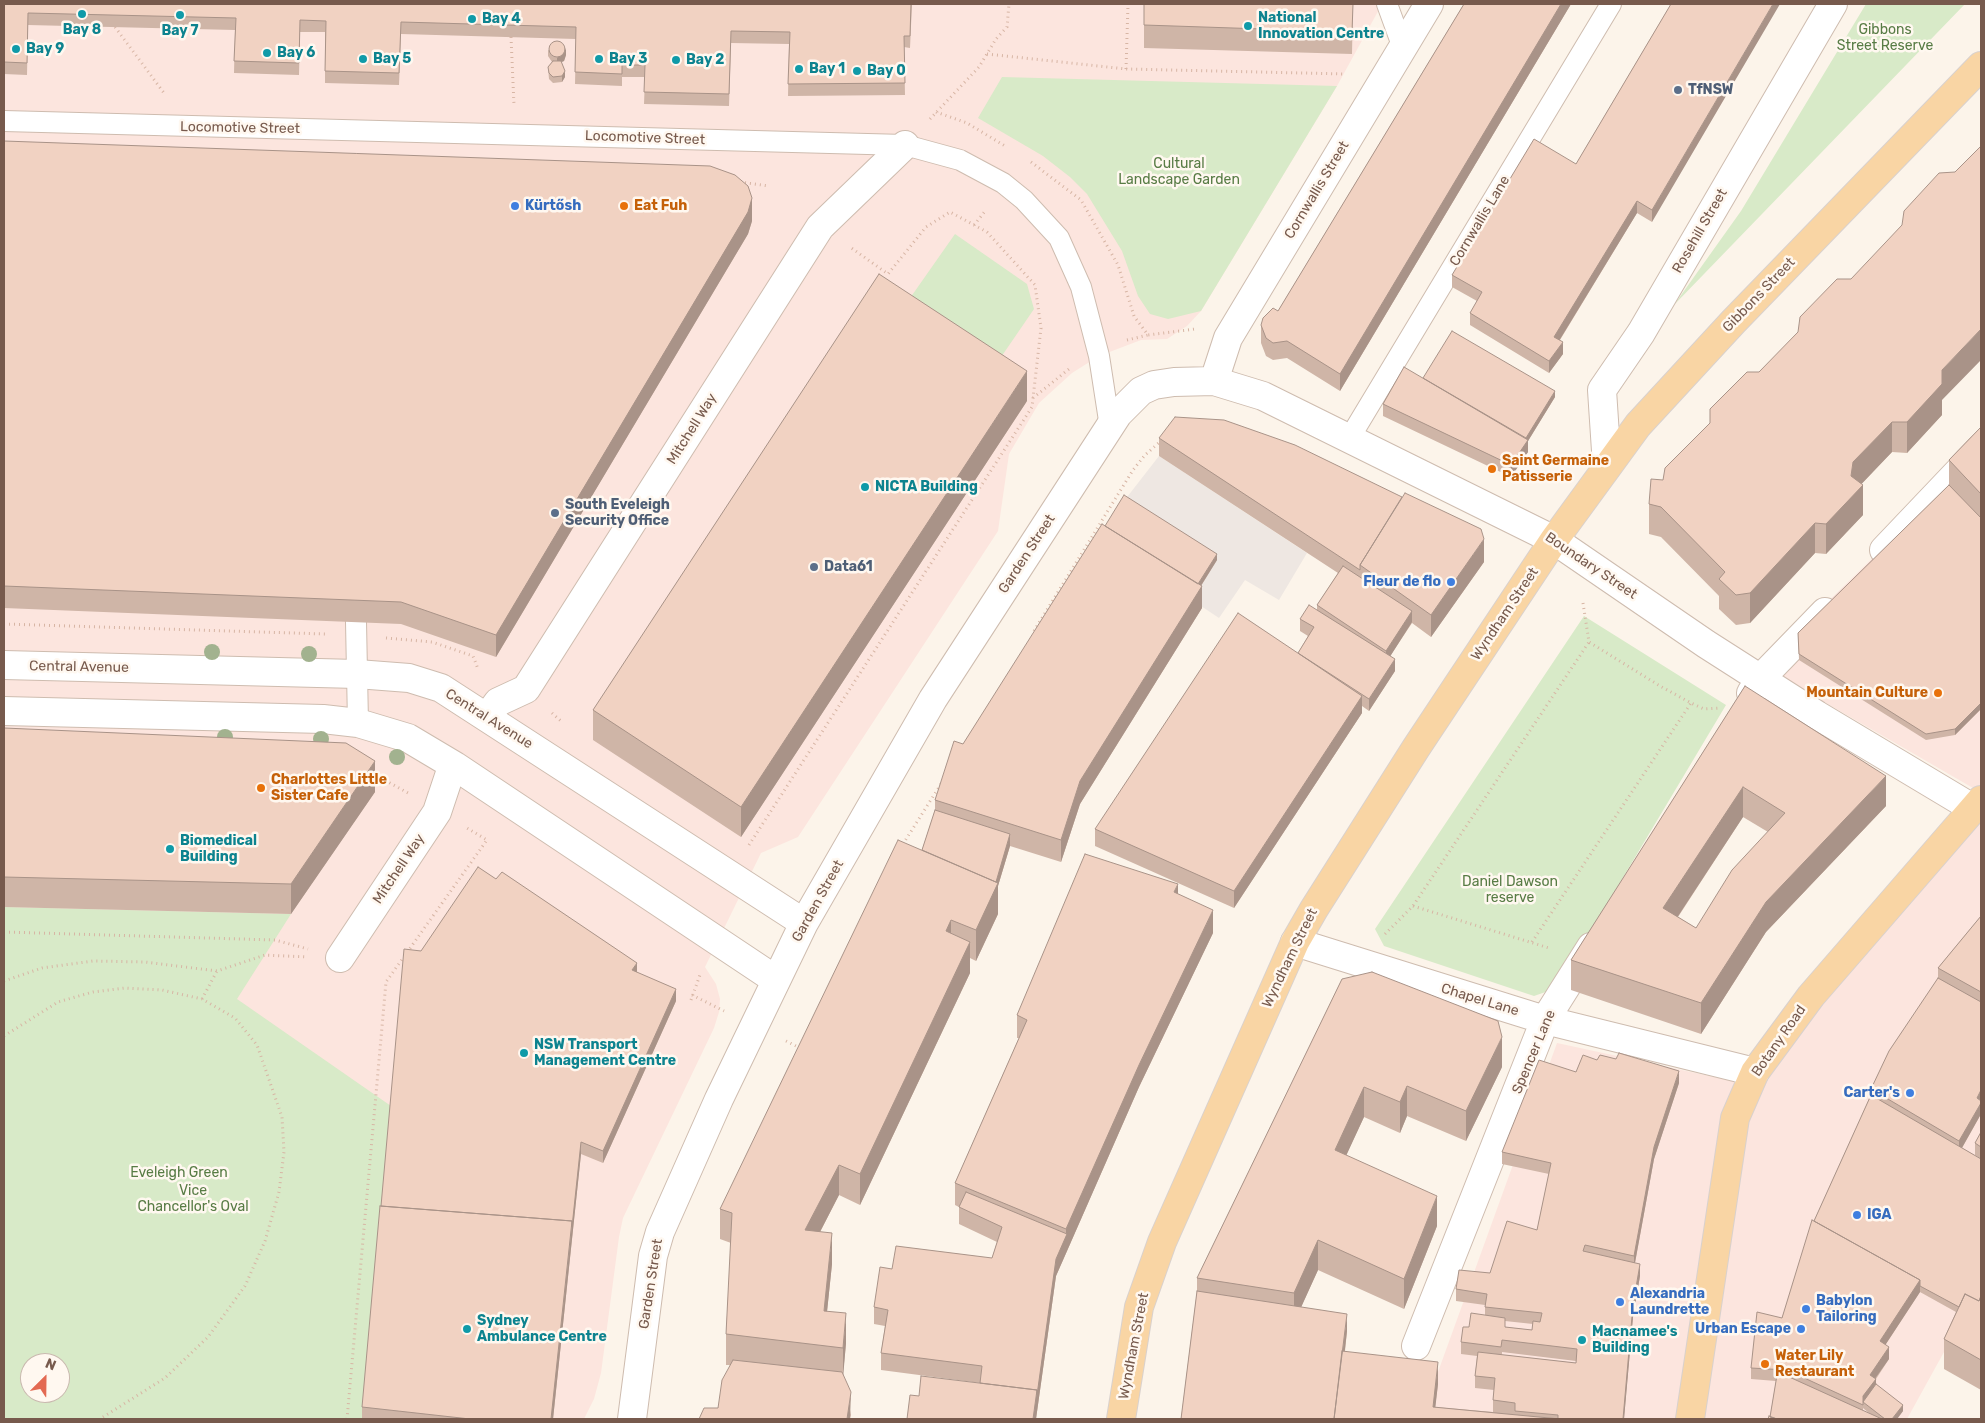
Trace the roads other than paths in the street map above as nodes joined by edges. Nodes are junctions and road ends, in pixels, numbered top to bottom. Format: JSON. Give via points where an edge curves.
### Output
{"nodes":[{"id":1,"x":1387,"y":4,"type":"edge"},
{"id":2,"x":1429,"y":4,"type":"edge"},
{"id":3,"x":1611,"y":4,"type":"edge"},
{"id":4,"x":1833,"y":4,"type":"edge"},
{"id":5,"x":1403,"y":48,"type":"junction"},
{"id":6,"x":1981,"y":66,"type":"edge"},
{"id":7,"x":4,"y":121,"type":"edge"},
{"id":8,"x":905,"y":145,"type":"junction"},
{"id":9,"x":1214,"y":381,"type":"junction"},
{"id":10,"x":1110,"y":427,"type":"junction"},
{"id":11,"x":1349,"y":439,"type":"junction"},
{"id":12,"x":1981,"y":448,"type":"edge"},
{"id":13,"x":1607,"y":466,"type":"junction"},
{"id":14,"x":1554,"y":540,"type":"junction"},
{"id":15,"x":1865,"y":570,"type":"edge"},
{"id":16,"x":1845,"y":591,"type":"edge"},
{"id":17,"x":356,"y":622,"type":"edge"},
{"id":18,"x":4,"y":665,"type":"edge"},
{"id":19,"x":357,"y":674,"type":"junction"},
{"id":20,"x":1760,"y":679,"type":"junction"},
{"id":21,"x":1740,"y":710,"type":"edge"},
{"id":22,"x":4,"y":711,"type":"edge"},
{"id":23,"x":487,"y":717,"type":"junction"},
{"id":24,"x":358,"y":723,"type":"junction"},
{"id":25,"x":448,"y":776,"type":"dead end"},
{"id":26,"x":1978,"y":804,"type":"edge"},
{"id":27,"x":804,"y":923,"type":"junction"},
{"id":28,"x":1605,"y":925,"type":"edge"},
{"id":29,"x":1295,"y":942,"type":"junction"},
{"id":30,"x":340,"y":958,"type":"road end"},
{"id":31,"x":776,"y":980,"type":"junction"},
{"id":32,"x":1545,"y":1020,"type":"junction"},
{"id":33,"x":1755,"y":1072,"type":"junction"},
{"id":34,"x":1416,"y":1346,"type":"dead end"},
{"id":35,"x":632,"y":1419,"type":"edge"},
{"id":36,"x":1121,"y":1419,"type":"edge"},
{"id":37,"x":1690,"y":1419,"type":"edge"}],
"edges":[{"from":1,"to":5,"type":"lane"},
{"from":2,"to":5,"type":"street","name":"Cornwallis Street"},
{"from":3,"to":11,"type":"lane","name":"Cornwallis Lane"},
{"from":4,"to":13,"type":"street","name":"Rosehill Street","via":[[1641,333],[1602,390]]},
{"from":5,"to":9,"type":"street","name":"Cornwallis Street","via":[[1228,338]]},
{"from":6,"to":13,"type":"main road","name":"Gibbons Street","via":[[1727,328],[1638,425]]},
{"from":7,"to":8,"type":"lane","name":"Locomotive Street"},
{"from":8,"to":10,"type":"lane","name":"Locomotive Street","via":[[960,160],[1003,183],[1024,200],[1059,238],[1081,286],[1099,356]]},
{"from":8,"to":23,"type":"street","name":"Mitchell Way","via":[[820,227],[526,690],[498,702]]},
{"from":9,"to":10,"type":"street","name":"Boundary Street","via":[[1154,385],[1128,402]]},
{"from":9,"to":11,"type":"street","name":"Boundary Street","via":[[1263,396]]},
{"from":10,"to":27,"type":"street","name":"Garden Street","via":[[933,699]]},
{"from":11,"to":14,"type":"street","name":"Boundary Street"},
{"from":12,"to":15,"type":"street"},
{"from":13,"to":14,"type":"main road","name":"Gibbons Street"},
{"from":14,"to":20,"type":"street","name":"Boundary Street"},
{"from":14,"to":29,"type":"main road","name":"Wyndham Street","via":[[1416,748]]},
{"from":16,"to":20,"type":"street"},
{"from":17,"to":19,"type":"lane"},
{"from":18,"to":19,"type":"street","name":"Central Avenue"},
{"from":19,"to":23,"type":"street","name":"Central Avenue","via":[[409,678],[441,688]]},
{"from":19,"to":24,"type":"lane"},
{"from":20,"to":21,"type":"street"},
{"from":20,"to":26,"type":"street","name":"Boundary Street"},
{"from":22,"to":24,"type":"street","via":[[323,719]]},
{"from":23,"to":27,"type":"street","name":"Central Avenue"},
{"from":24,"to":31,"type":"street","via":[[408,738],[455,766]]},
{"from":25,"to":30,"type":"street","name":"Mitchell Way","via":[[437,812]]},
{"from":26,"to":33,"type":"main road","name":"Botany Road","via":[[1811,996]]},
{"from":27,"to":31,"type":"street","name":"Garden Street"},
{"from":28,"to":32,"type":"street","name":"Spencer Lane"},
{"from":29,"to":32,"type":"street","name":"Chapel Lane"},
{"from":29,"to":36,"type":"main road","name":"Wyndham Street","via":[[1152,1270],[1139,1306]]},
{"from":31,"to":35,"type":"street","name":"Garden Street","via":[[718,1099],[660,1232]]},
{"from":32,"to":33,"type":"street","name":"Chapel Lane"},
{"from":32,"to":34,"type":"street","name":"Spencer Lane"},
{"from":33,"to":37,"type":"main road","name":"Botany Road","via":[[1735,1118]]}]}
